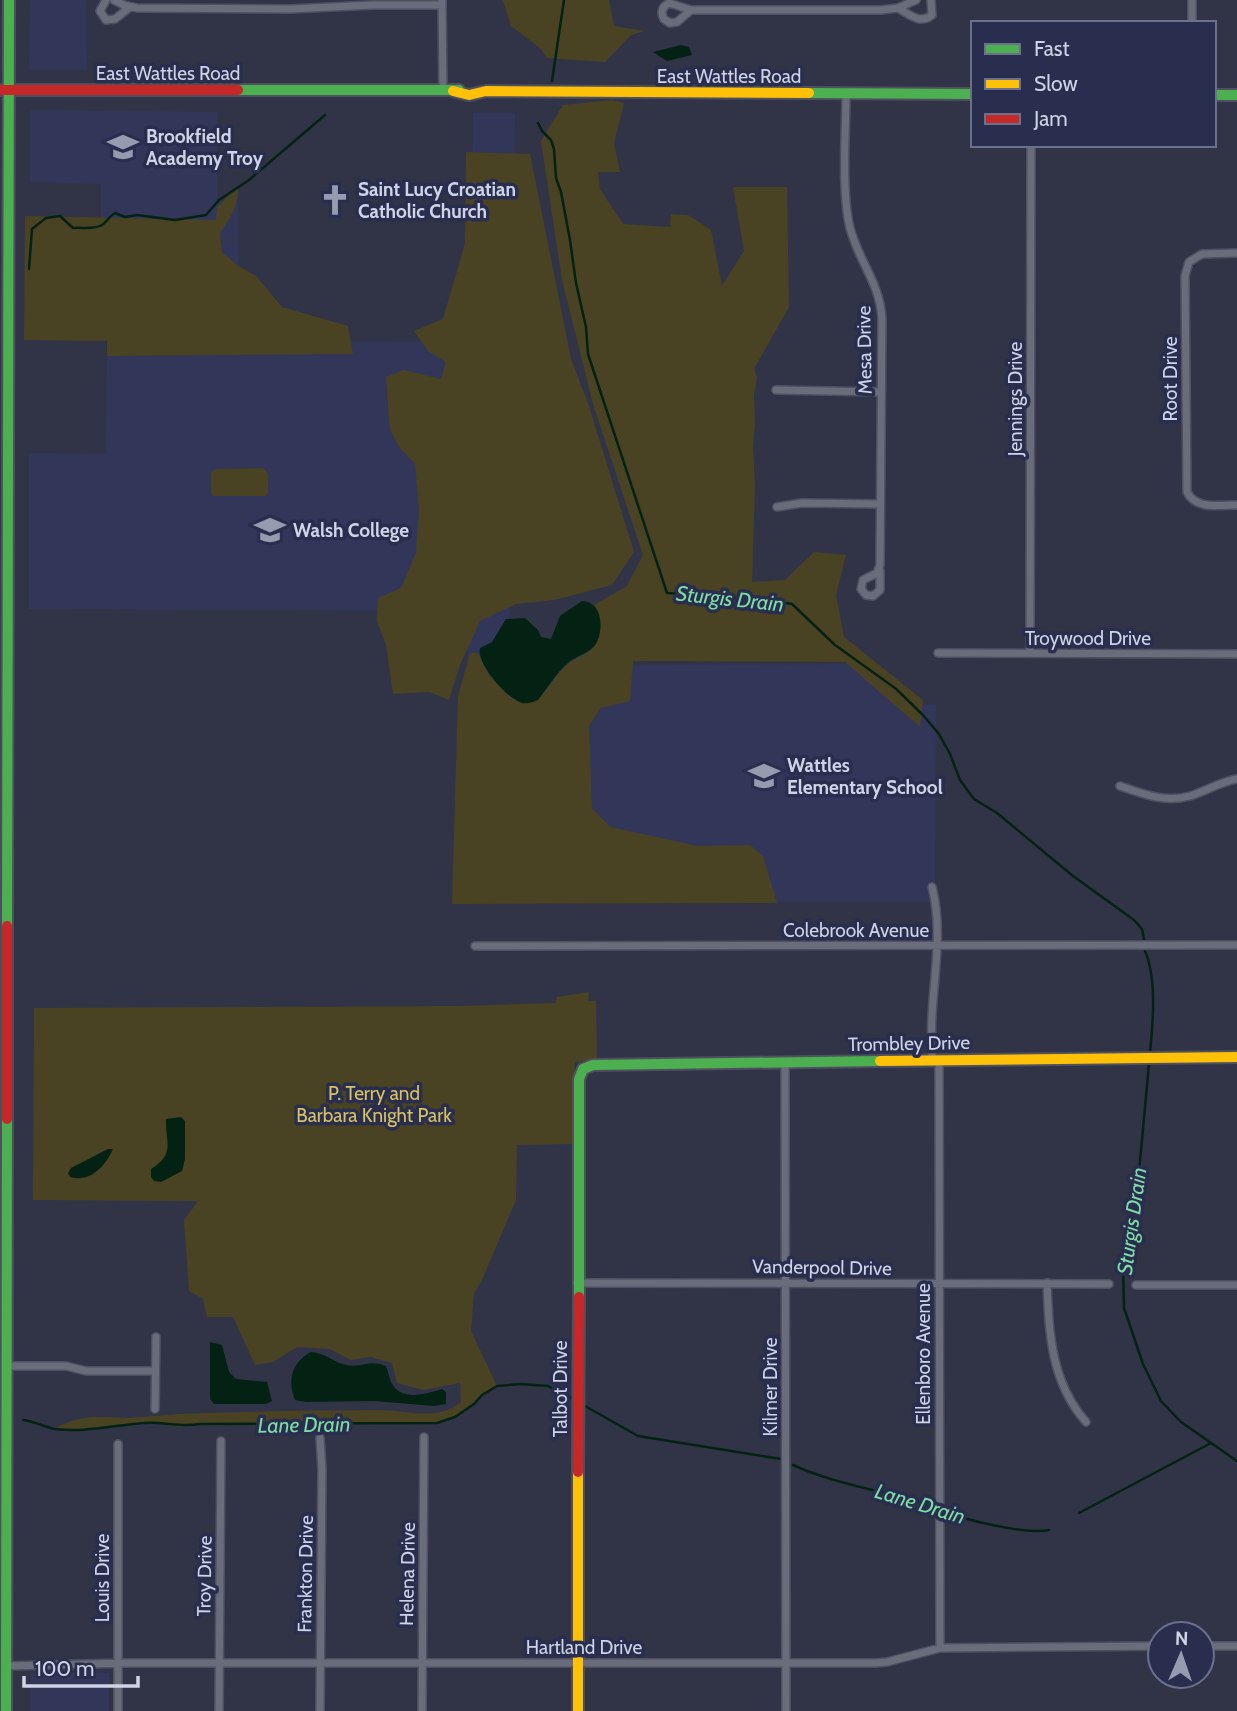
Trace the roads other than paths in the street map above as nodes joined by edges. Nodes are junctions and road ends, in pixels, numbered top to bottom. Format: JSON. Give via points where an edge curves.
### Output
{"nodes":[{"id":1,"x":9,"y":0,"type":"edge"},
{"id":2,"x":106,"y":0,"type":"edge"},
{"id":3,"x":114,"y":0,"type":"edge"},
{"id":4,"x":916,"y":0,"type":"edge"},
{"id":5,"x":931,"y":0,"type":"edge"},
{"id":6,"x":1192,"y":0,"type":"edge"},
{"id":7,"x":442,"y":3,"type":"edge"},
{"id":8,"x":130,"y":7,"type":"junction"},
{"id":9,"x":898,"y":8,"type":"junction"},
{"id":10,"x":691,"y":10,"type":"dead end"},
{"id":11,"x":1192,"y":21,"type":"edge"},
{"id":12,"x":5,"y":90,"type":"edge"},
{"id":13,"x":448,"y":91,"type":"junction"},
{"id":14,"x":846,"y":93,"type":"junction"},
{"id":15,"x":971,"y":94,"type":"edge"},
{"id":16,"x":1216,"y":95,"type":"edge"},
{"id":17,"x":1237,"y":95,"type":"edge"},
{"id":18,"x":1031,"y":147,"type":"edge"},
{"id":19,"x":1237,"y":253,"type":"edge"},
{"id":20,"x":4,"y":313,"type":"edge"},
{"id":21,"x":4,"y":330,"type":"edge"},
{"id":22,"x":776,"y":390,"type":"dead end"},
{"id":23,"x":881,"y":392,"type":"junction"},
{"id":24,"x":880,"y":504,"type":"junction"},
{"id":25,"x":1237,"y":505,"type":"edge"},
{"id":26,"x":776,"y":507,"type":"dead end"},
{"id":27,"x":4,"y":540,"type":"edge"},
{"id":28,"x":880,"y":571,"type":"dead end"},
{"id":29,"x":938,"y":653,"type":"dead end"},
{"id":30,"x":1030,"y":653,"type":"junction"},
{"id":31,"x":1237,"y":654,"type":"edge"},
{"id":32,"x":4,"y":687,"type":"edge"},
{"id":33,"x":1237,"y":779,"type":"edge"},
{"id":34,"x":1120,"y":786,"type":"dead end"},
{"id":35,"x":932,"y":887,"type":"dead end"},
{"id":36,"x":937,"y":945,"type":"junction"},
{"id":37,"x":1237,"y":945,"type":"edge"},
{"id":38,"x":475,"y":946,"type":"dead end"},
{"id":39,"x":3,"y":994,"type":"edge"},
{"id":40,"x":1237,"y":1057,"type":"edge"},
{"id":41,"x":936,"y":1060,"type":"junction"},
{"id":42,"x":785,"y":1063,"type":"junction"},
{"id":43,"x":583,"y":1069,"type":"joint"},
{"id":44,"x":785,"y":1282,"type":"junction"},
{"id":45,"x":577,"y":1283,"type":"junction"},
{"id":46,"x":939,"y":1283,"type":"junction"},
{"id":47,"x":1046,"y":1283,"type":"junction"},
{"id":48,"x":1110,"y":1284,"type":"dead end"},
{"id":49,"x":1136,"y":1285,"type":"dead end"},
{"id":50,"x":1237,"y":1285,"type":"edge"},
{"id":51,"x":4,"y":1289,"type":"edge"},
{"id":52,"x":156,"y":1337,"type":"dead end"},
{"id":53,"x":7,"y":1366,"type":"junction"},
{"id":54,"x":155,"y":1371,"type":"junction"},
{"id":55,"x":155,"y":1409,"type":"dead end"},
{"id":56,"x":1086,"y":1422,"type":"dead end"},
{"id":57,"x":424,"y":1437,"type":"dead end"},
{"id":58,"x":320,"y":1438,"type":"dead end"},
{"id":59,"x":221,"y":1441,"type":"dead end"},
{"id":60,"x":118,"y":1444,"type":"dead end"},
{"id":61,"x":1146,"y":1646,"type":"edge"},
{"id":62,"x":1216,"y":1646,"type":"edge"},
{"id":63,"x":1237,"y":1646,"type":"edge"},
{"id":64,"x":940,"y":1648,"type":"junction"},
{"id":65,"x":422,"y":1662,"type":"junction"},
{"id":66,"x":578,"y":1662,"type":"junction"},
{"id":67,"x":786,"y":1662,"type":"junction"},
{"id":68,"x":118,"y":1663,"type":"junction"},
{"id":69,"x":219,"y":1663,"type":"junction"},
{"id":70,"x":320,"y":1663,"type":"junction"},
{"id":71,"x":6,"y":1666,"type":"junction"},
{"id":72,"x":6,"y":1711,"type":"edge"},
{"id":73,"x":118,"y":1711,"type":"edge"},
{"id":74,"x":219,"y":1711,"type":"edge"},
{"id":75,"x":320,"y":1711,"type":"edge"},
{"id":76,"x":422,"y":1711,"type":"edge"},
{"id":77,"x":578,"y":1711,"type":"edge"},
{"id":78,"x":786,"y":1711,"type":"edge"}],
"edges":[{"from":1,"to":12,"type":"main road"},
{"from":2,"to":8,"type":"street","via":[[100,10],[106,20],[116,19]]},
{"from":3,"to":8,"type":"street"},
{"from":4,"to":9,"type":"street"},
{"from":5,"to":9,"type":"street","via":[[932,15],[924,20]]},
{"from":6,"to":11,"type":"street"},
{"from":7,"to":8,"type":"street","via":[[290,9]]},
{"from":7,"to":13,"type":"street"},
{"from":9,"to":10,"type":"street"},
{"from":12,"to":13,"type":"main road","name":"East Wattles Road"},
{"from":12,"to":20,"type":"main road"},
{"from":13,"to":14,"type":"main road","name":"East Wattles Road","via":[[469,95]]},
{"from":14,"to":15,"type":"main road","name":"East Wattles Road"},
{"from":14,"to":23,"type":"street","name":"Mesa Drive","via":[[847,209],[855,243],[881,304]]},
{"from":16,"to":17,"type":"main road"},
{"from":18,"to":30,"type":"street","name":"Jennings Drive"},
{"from":19,"to":25,"type":"street","name":"Root Drive","via":[[1208,253],[1189,262],[1185,302],[1187,492],[1201,504]]},
{"from":20,"to":21,"type":"main road"},
{"from":21,"to":27,"type":"main road"},
{"from":22,"to":23,"type":"street"},
{"from":23,"to":24,"type":"street","name":"Mesa Drive"},
{"from":24,"to":26,"type":"street"},
{"from":24,"to":28,"type":"street","name":"Mesa Drive"},
{"from":27,"to":32,"type":"main road"},
{"from":29,"to":30,"type":"street","name":"Troywood Drive"},
{"from":30,"to":31,"type":"street","name":"Troywood Drive"},
{"from":32,"to":39,"type":"main road"},
{"from":33,"to":34,"type":"street","via":[[1171,799]]},
{"from":35,"to":36,"type":"street","name":"Ellenboro Avenue"},
{"from":36,"to":37,"type":"street","name":"Colebrook Avenue"},
{"from":36,"to":38,"type":"street","name":"Colebrook Avenue"},
{"from":36,"to":41,"type":"street","name":"Ellenboro Avenue","via":[[932,1017]]},
{"from":39,"to":51,"type":"main road"},
{"from":40,"to":41,"type":"main road","name":"Trombley Drive"},
{"from":41,"to":42,"type":"main road","name":"Trombley Drive"},
{"from":41,"to":46,"type":"street","name":"Ellenboro Avenue"},
{"from":42,"to":43,"type":"main road","name":"Trombley Drive","via":[[593,1065]]},
{"from":42,"to":44,"type":"street","name":"Kilmer Drive"},
{"from":43,"to":45,"type":"main road","name":"Talbot Drive","via":[[579,1079]]},
{"from":44,"to":45,"type":"street","name":"Vanderpool Drive"},
{"from":44,"to":46,"type":"street","name":"Vanderpool Drive"},
{"from":44,"to":67,"type":"street","name":"Kilmer Drive"},
{"from":45,"to":66,"type":"main road","name":"Talbot Drive"},
{"from":46,"to":47,"type":"street","name":"Vanderpool Drive"},
{"from":46,"to":64,"type":"street","name":"Ellenboro Avenue"},
{"from":47,"to":48,"type":"street","name":"Vanderpool Drive"},
{"from":47,"to":56,"type":"street","via":[[1054,1364],[1063,1391]]},
{"from":49,"to":50,"type":"street"},
{"from":51,"to":53,"type":"main road"},
{"from":52,"to":54,"type":"street"},
{"from":53,"to":54,"type":"street"},
{"from":53,"to":71,"type":"main road"},
{"from":54,"to":55,"type":"street"},
{"from":57,"to":65,"type":"street","name":"Helena Drive"},
{"from":58,"to":70,"type":"street","name":"Frankton Drive"},
{"from":59,"to":69,"type":"street","name":"Troy Drive"},
{"from":60,"to":68,"type":"street","name":"Louis Drive"},
{"from":61,"to":64,"type":"street","name":"Hartland Drive"},
{"from":62,"to":63,"type":"street"},
{"from":64,"to":67,"type":"street","name":"Hartland Drive","via":[[887,1662]]},
{"from":65,"to":66,"type":"street","name":"Hartland Drive"},
{"from":65,"to":70,"type":"street","name":"Hartland Drive"},
{"from":65,"to":76,"type":"street","name":"Helena Drive"},
{"from":66,"to":67,"type":"street","name":"Hartland Drive"},
{"from":66,"to":77,"type":"main road","name":"Talbot Drive"},
{"from":67,"to":78,"type":"street","name":"Kilmer Drive"},
{"from":68,"to":69,"type":"street","name":"Hartland Drive"},
{"from":68,"to":71,"type":"street","name":"Hartland Drive"},
{"from":68,"to":73,"type":"street","name":"Louis Drive"},
{"from":69,"to":70,"type":"street","name":"Hartland Drive"},
{"from":69,"to":74,"type":"street","name":"Troy Drive"},
{"from":70,"to":75,"type":"street","name":"Frankton Drive"},
{"from":71,"to":72,"type":"main road"}]}
